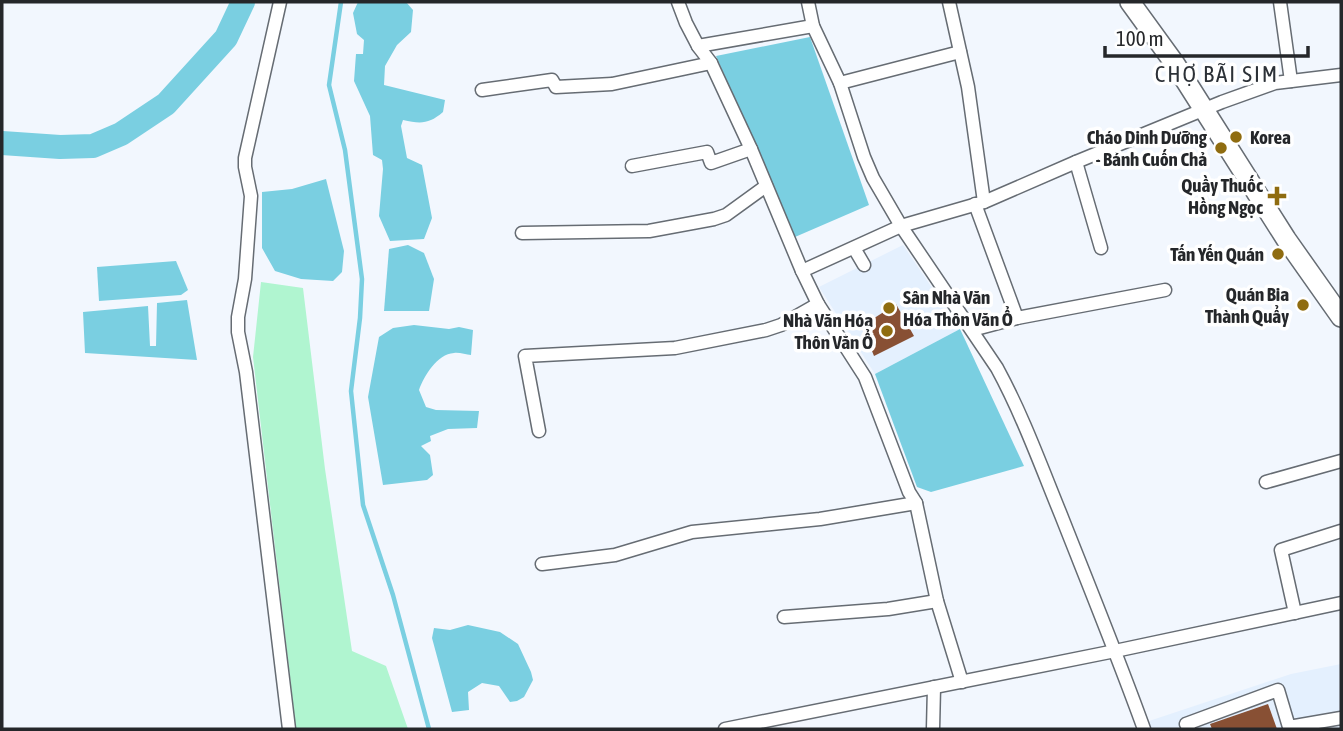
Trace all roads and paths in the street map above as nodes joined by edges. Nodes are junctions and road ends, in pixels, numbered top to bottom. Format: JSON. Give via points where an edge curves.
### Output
{"nodes":[{"id":1,"x":280,"y":2,"type":"edge"},
{"id":2,"x":678,"y":2,"type":"edge"},
{"id":3,"x":808,"y":2,"type":"edge"},
{"id":4,"x":949,"y":2,"type":"edge"},
{"id":5,"x":1130,"y":2,"type":"edge"},
{"id":6,"x":1280,"y":2,"type":"edge"},
{"id":7,"x":813,"y":26,"type":"junction"},
{"id":8,"x":698,"y":46,"type":"junction"},
{"id":9,"x":960,"y":52,"type":"junction"},
{"id":10,"x":710,"y":62,"type":"junction"},
{"id":11,"x":1341,"y":75,"type":"edge"},
{"id":12,"x":1291,"y":81,"type":"junction"},
{"id":13,"x":840,"y":83,"type":"junction"},
{"id":14,"x":482,"y":90,"type":"dead end"},
{"id":15,"x":1205,"y":110,"type":"junction"},
{"id":16,"x":751,"y":149,"type":"junction"},
{"id":17,"x":1076,"y":162,"type":"junction"},
{"id":18,"x":632,"y":166,"type":"dead end"},
{"id":19,"x":766,"y":186,"type":"junction"},
{"id":20,"x":979,"y":203,"type":"junction"},
{"id":21,"x":901,"y":226,"type":"junction"},
{"id":22,"x":522,"y":233,"type":"dead end"},
{"id":23,"x":854,"y":248,"type":"junction"},
{"id":24,"x":1101,"y":248,"type":"dead end"},
{"id":25,"x":864,"y":265,"type":"dead end"},
{"id":26,"x":802,"y":271,"type":"junction"},
{"id":27,"x":1165,"y":290,"type":"dead end"},
{"id":28,"x":818,"y":304,"type":"junction"},
{"id":29,"x":1341,"y":317,"type":"edge"},
{"id":30,"x":1017,"y":318,"type":"junction"},
{"id":31,"x":972,"y":330,"type":"junction"},
{"id":32,"x":539,"y":431,"type":"dead end"},
{"id":33,"x":1341,"y":461,"type":"edge"},
{"id":34,"x":1266,"y":482,"type":"dead end"},
{"id":35,"x":916,"y":503,"type":"junction"},
{"id":36,"x":1341,"y":531,"type":"edge"},
{"id":37,"x":542,"y":564,"type":"dead end"},
{"id":38,"x":937,"y":601,"type":"junction"},
{"id":39,"x":1341,"y":603,"type":"edge"},
{"id":40,"x":1295,"y":613,"type":"junction"},
{"id":41,"x":784,"y":617,"type":"dead end"},
{"id":42,"x":1115,"y":651,"type":"junction"},
{"id":43,"x":961,"y":682,"type":"junction"},
{"id":44,"x":934,"y":687,"type":"junction"},
{"id":45,"x":1341,"y":718,"type":"edge"},
{"id":46,"x":1289,"y":728,"type":"edge"},
{"id":47,"x":289,"y":729,"type":"edge"},
{"id":48,"x":725,"y":729,"type":"edge"},
{"id":49,"x":933,"y":729,"type":"edge"},
{"id":50,"x":1144,"y":729,"type":"edge"},
{"id":51,"x":1189,"y":729,"type":"edge"}],
"edges":[{"from":1,"to":47,"type":"street","via":[[245,158],[251,196],[245,279],[237,317]]},
{"from":2,"to":8,"type":"street"},
{"from":3,"to":7,"type":"street"},
{"from":4,"to":9,"type":"street"},
{"from":5,"to":15,"type":"main road"},
{"from":6,"to":12,"type":"street"},
{"from":7,"to":8,"type":"street"},
{"from":7,"to":13,"type":"street"},
{"from":8,"to":10,"type":"street"},
{"from":9,"to":13,"type":"street"},
{"from":9,"to":20,"type":"street","via":[[968,87]]},
{"from":10,"to":14,"type":"street","via":[[612,84],[556,87],[552,80]]},
{"from":10,"to":16,"type":"street"},
{"from":11,"to":12,"type":"street"},
{"from":12,"to":15,"type":"street"},
{"from":13,"to":21,"type":"street","via":[[864,157]]},
{"from":15,"to":17,"type":"street"},
{"from":15,"to":29,"type":"main road"},
{"from":16,"to":18,"type":"street","via":[[711,163],[707,152]]},
{"from":16,"to":19,"type":"street"},
{"from":17,"to":20,"type":"street"},
{"from":17,"to":24,"type":"street"},
{"from":19,"to":22,"type":"street","via":[[726,215],[701,221],[641,232]]},
{"from":19,"to":26,"type":"street"},
{"from":20,"to":21,"type":"street"},
{"from":20,"to":30,"type":"street"},
{"from":21,"to":23,"type":"street"},
{"from":21,"to":31,"type":"street"},
{"from":23,"to":25,"type":"street"},
{"from":23,"to":26,"type":"street"},
{"from":26,"to":28,"type":"street"},
{"from":27,"to":30,"type":"street"},
{"from":28,"to":32,"type":"street","via":[[766,330],[694,345],[525,356]]},
{"from":28,"to":35,"type":"street","via":[[865,377]]},
{"from":30,"to":31,"type":"street"},
{"from":31,"to":42,"type":"street","via":[[1006,385]]},
{"from":33,"to":34,"type":"street"},
{"from":35,"to":37,"type":"street","via":[[692,533],[615,555]]},
{"from":35,"to":38,"type":"street"},
{"from":36,"to":40,"type":"street","via":[[1281,550]]},
{"from":38,"to":41,"type":"street"},
{"from":38,"to":43,"type":"street"},
{"from":39,"to":40,"type":"street"},
{"from":40,"to":42,"type":"street"},
{"from":42,"to":43,"type":"street"},
{"from":42,"to":50,"type":"street"},
{"from":43,"to":44,"type":"street"},
{"from":44,"to":48,"type":"street"},
{"from":44,"to":49,"type":"street"},
{"from":45,"to":46,"type":"street"},
{"from":46,"to":51,"type":"street","via":[[1278,690],[1186,723]]}]}
